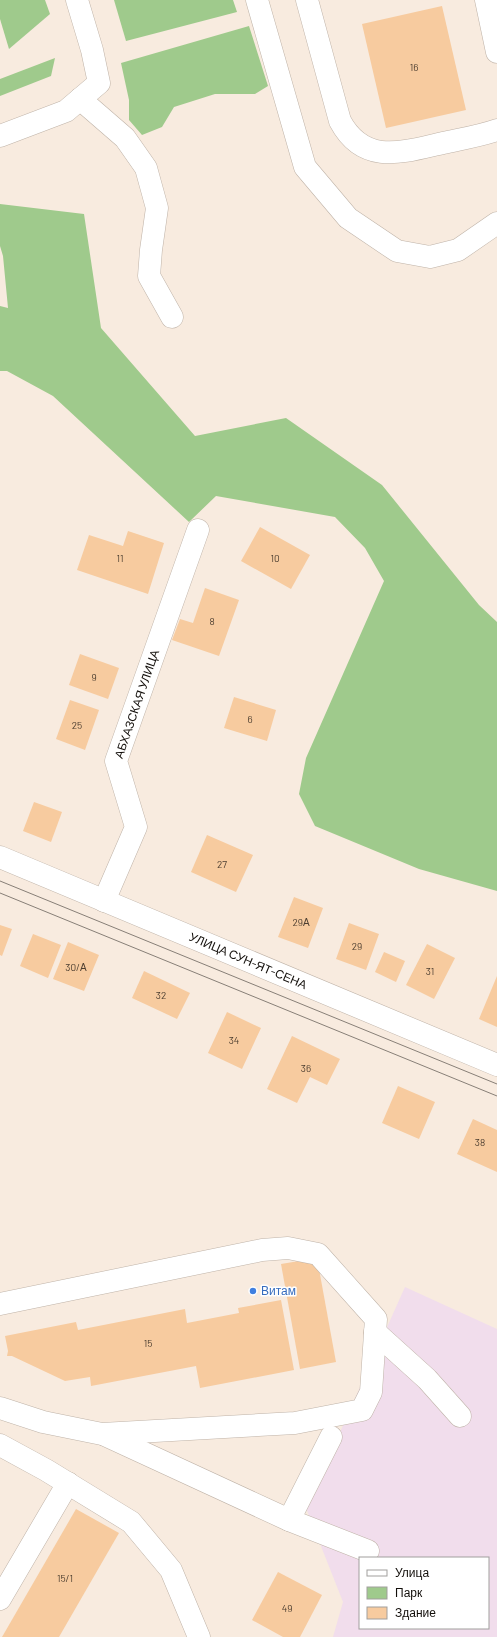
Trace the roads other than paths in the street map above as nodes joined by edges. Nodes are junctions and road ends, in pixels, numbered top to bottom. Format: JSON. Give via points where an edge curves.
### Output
{"nodes":[{"id":1,"x":77,"y":0,"type":"edge"},
{"id":2,"x":257,"y":0,"type":"edge"},
{"id":3,"x":307,"y":0,"type":"edge"},
{"id":4,"x":486,"y":0,"type":"edge"},
{"id":5,"x":497,"y":52,"type":"edge"},
{"id":6,"x":80,"y":99,"type":"junction"},
{"id":7,"x":497,"y":130,"type":"edge"},
{"id":8,"x":0,"y":136,"type":"edge"},
{"id":9,"x":497,"y":223,"type":"edge"},
{"id":10,"x":172,"y":317,"type":"dead end"},
{"id":11,"x":198,"y":530,"type":"dead end"},
{"id":12,"x":0,"y":857,"type":"edge"},
{"id":13,"x":104,"y":901,"type":"junction"},
{"id":14,"x":497,"y":1065,"type":"edge"},
{"id":15,"x":0,"y":1304,"type":"edge"},
{"id":16,"x":375,"y":1332,"type":"junction"},
{"id":17,"x":0,"y":1408,"type":"edge"},
{"id":18,"x":460,"y":1416,"type":"dead end"},
{"id":19,"x":102,"y":1434,"type":"junction"},
{"id":20,"x":331,"y":1437,"type":"dead end"},
{"id":21,"x":0,"y":1445,"type":"edge"},
{"id":22,"x":68,"y":1483,"type":"junction"},
{"id":23,"x":288,"y":1520,"type":"junction"},
{"id":24,"x":368,"y":1551,"type":"dead end"},
{"id":25,"x":0,"y":1599,"type":"edge"},
{"id":26,"x":199,"y":1637,"type":"edge"}],
"edges":[{"from":1,"to":6,"type":"street","via":[[99,83]]},
{"from":2,"to":9,"type":"street","via":[[305,167],[348,218],[397,251],[430,257],[458,250]]},
{"from":3,"to":7,"type":"street","via":[[340,121],[352,138],[365,148],[380,153],[402,153]]},
{"from":4,"to":5,"type":"street"},
{"from":6,"to":8,"type":"street","via":[[66,111]]},
{"from":6,"to":10,"type":"street","via":[[125,138],[146,168],[157,208],[149,276]]},
{"from":11,"to":13,"type":"street","name":"АБХАЗСКАЯ УЛИЦА","via":[[116,761],[136,827]]},
{"from":12,"to":13,"type":"street","name":"УЛИЦА СУН-ЯТ-СЕНА"},
{"from":13,"to":14,"type":"street","name":"УЛИЦА СУН-ЯТ-СЕНА"},
{"from":15,"to":16,"type":"street","via":[[262,1250],[288,1248],[318,1254],[376,1319]]},
{"from":16,"to":18,"type":"street","via":[[427,1379]]},
{"from":16,"to":19,"type":"street","via":[[371,1392],[362,1410],[294,1423]]},
{"from":17,"to":19,"type":"street","via":[[43,1422]]},
{"from":19,"to":23,"type":"street"},
{"from":20,"to":23,"type":"street"},
{"from":21,"to":22,"type":"street"},
{"from":22,"to":25,"type":"street"},
{"from":22,"to":26,"type":"street","via":[[131,1522],[171,1570]]},
{"from":23,"to":24,"type":"street"}]}
